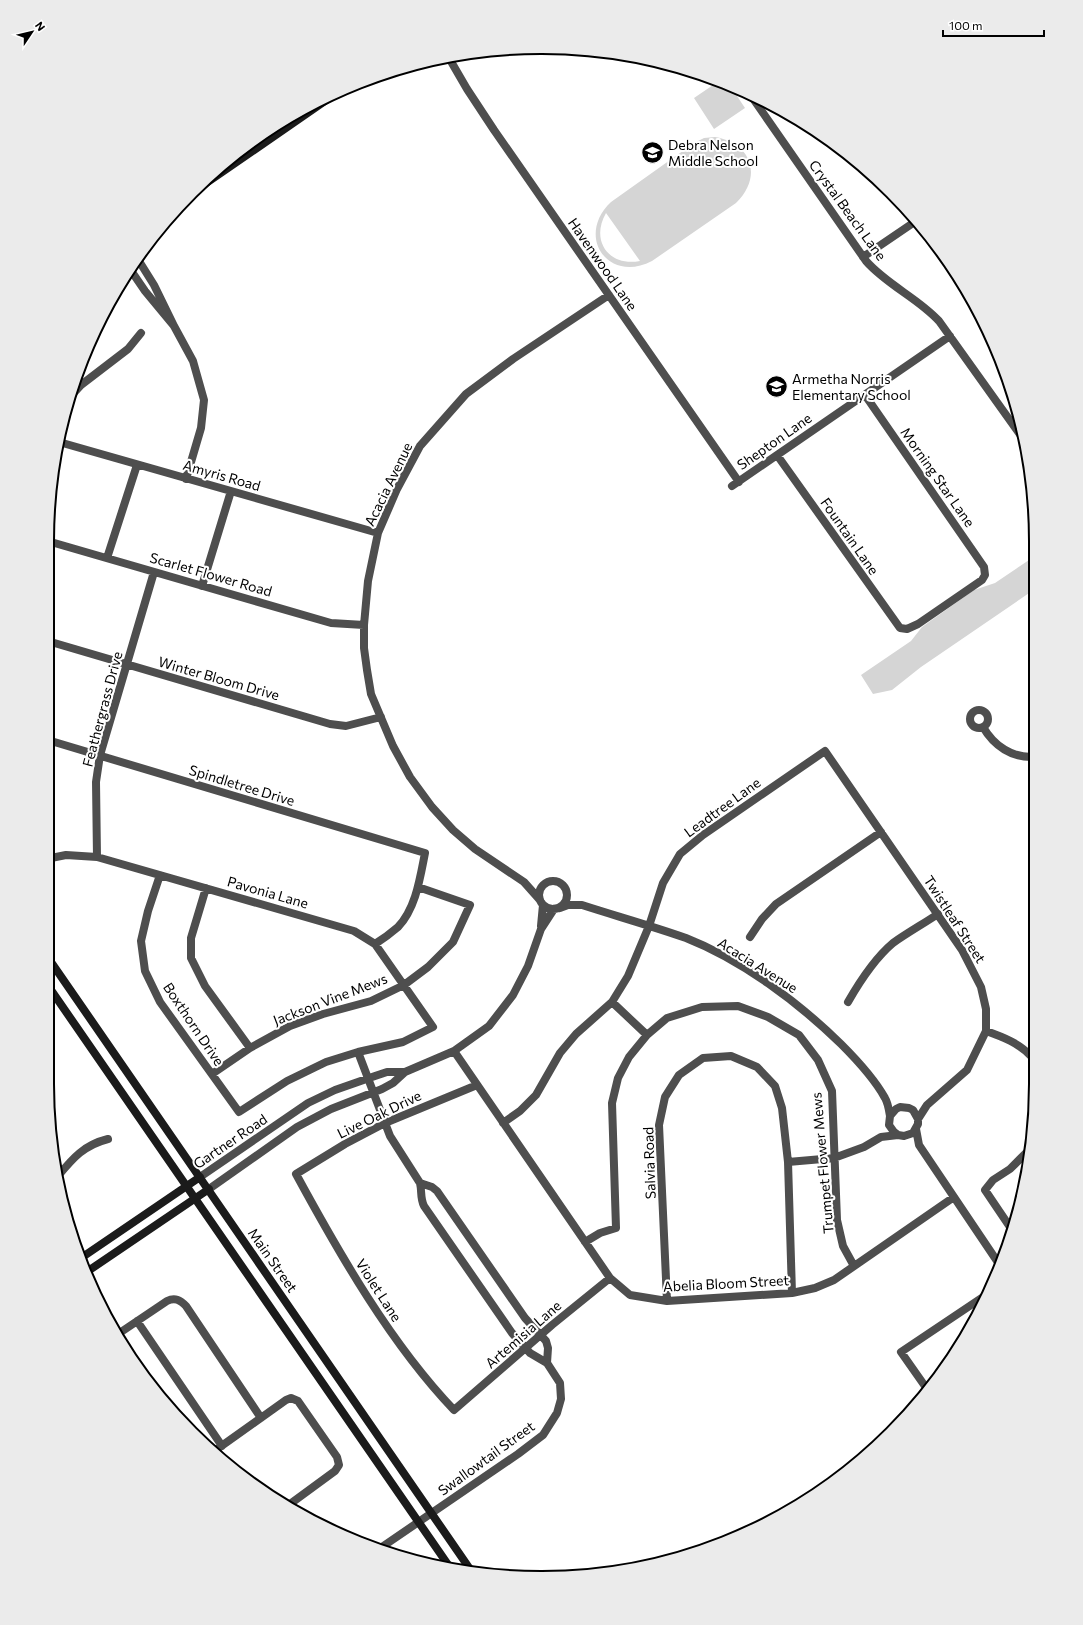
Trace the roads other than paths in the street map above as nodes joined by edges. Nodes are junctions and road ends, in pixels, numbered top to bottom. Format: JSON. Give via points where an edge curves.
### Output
{"nodes":[{"id":1,"x":451,"y":62,"type":"edge"},
{"id":2,"x":757,"y":104,"type":"edge"},
{"id":3,"x":302,"y":117,"type":"edge"},
{"id":4,"x":234,"y":164,"type":"edge"},
{"id":5,"x":911,"y":224,"type":"edge"},
{"id":6,"x":863,"y":258,"type":"junction"},
{"id":7,"x":141,"y":264,"type":"edge"},
{"id":8,"x":134,"y":274,"type":"edge"},
{"id":9,"x":609,"y":295,"type":"junction"},
{"id":10,"x":174,"y":326,"type":"junction"},
{"id":11,"x":141,"y":333,"type":"dead end"},
{"id":12,"x":950,"y":336,"type":"junction"},
{"id":13,"x":80,"y":387,"type":"edge"},
{"id":14,"x":865,"y":395,"type":"junction"},
{"id":15,"x":1015,"y":428,"type":"edge"},
{"id":16,"x":64,"y":443,"type":"edge"},
{"id":17,"x":777,"y":455,"type":"junction"},
{"id":18,"x":137,"y":465,"type":"junction"},
{"id":19,"x":186,"y":479,"type":"junction"},
{"id":20,"x":736,"y":484,"type":"joint"},
{"id":21,"x":231,"y":491,"type":"junction"},
{"id":22,"x":378,"y":533,"type":"junction"},
{"id":23,"x":54,"y":543,"type":"edge"},
{"id":24,"x":107,"y":558,"type":"junction"},
{"id":25,"x":154,"y":572,"type":"junction"},
{"id":26,"x":202,"y":586,"type":"junction"},
{"id":27,"x":364,"y":626,"type":"junction"},
{"id":28,"x":903,"y":629,"type":"joint"},
{"id":29,"x":54,"y":643,"type":"edge"},
{"id":30,"x":127,"y":664,"type":"junction"},
{"id":31,"x":381,"y":717,"type":"junction"},
{"id":32,"x":983,"y":727,"type":"dead end"},
{"id":33,"x":54,"y":742,"type":"edge"},
{"id":34,"x":825,"y":750,"type":"joint"},
{"id":35,"x":100,"y":755,"type":"junction"},
{"id":36,"x":1029,"y":757,"type":"edge"},
{"id":37,"x":881,"y":832,"type":"junction"},
{"id":38,"x":97,"y":857,"type":"junction"},
{"id":39,"x":54,"y":858,"type":"edge"},
{"id":40,"x":160,"y":875,"type":"junction"},
{"id":41,"x":524,"y":882,"type":"junction"},
{"id":42,"x":542,"y":884,"type":"junction"},
{"id":43,"x":418,"y":887,"type":"junction"},
{"id":44,"x":206,"y":888,"type":"junction"},
{"id":45,"x":566,"y":888,"type":"junction"},
{"id":46,"x":542,"y":902,"type":"junction"},
{"id":47,"x":582,"y":905,"type":"junction"},
{"id":48,"x":557,"y":908,"type":"junction"},
{"id":49,"x":938,"y":914,"type":"junction"},
{"id":50,"x":649,"y":926,"type":"junction"},
{"id":51,"x":541,"y":929,"type":"junction"},
{"id":52,"x":750,"y":937,"type":"dead end"},
{"id":53,"x":375,"y":944,"type":"junction"},
{"id":54,"x":54,"y":966,"type":"edge"},
{"id":55,"x":404,"y":985,"type":"junction"},
{"id":56,"x":54,"y":994,"type":"edge"},
{"id":57,"x":612,"y":1002,"type":"junction"},
{"id":58,"x":848,"y":1002,"type":"dead end"},
{"id":59,"x":986,"y":1031,"type":"junction"},
{"id":60,"x":647,"y":1035,"type":"junction"},
{"id":61,"x":250,"y":1048,"type":"junction"},
{"id":62,"x":454,"y":1051,"type":"junction"},
{"id":63,"x":358,"y":1052,"type":"junction"},
{"id":64,"x":1029,"y":1054,"type":"edge"},
{"id":65,"x":405,"y":1072,"type":"junction"},
{"id":66,"x":212,"y":1074,"type":"junction"},
{"id":67,"x":368,"y":1079,"type":"junction"},
{"id":68,"x":477,"y":1085,"type":"junction"},
{"id":69,"x":373,"y":1092,"type":"junction"},
{"id":70,"x":886,"y":1099,"type":"junction"},
{"id":71,"x":927,"y":1105,"type":"junction"},
{"id":72,"x":900,"y":1107,"type":"junction"},
{"id":73,"x":909,"y":1108,"type":"junction"},
{"id":74,"x":889,"y":1118,"type":"junction"},
{"id":75,"x":918,"y":1119,"type":"junction"},
{"id":76,"x":385,"y":1123,"type":"junction"},
{"id":77,"x":503,"y":1123,"type":"junction"},
{"id":78,"x":916,"y":1129,"type":"junction"},
{"id":79,"x":901,"y":1136,"type":"junction"},
{"id":80,"x":881,"y":1137,"type":"junction"},
{"id":81,"x":108,"y":1139,"type":"dead end"},
{"id":82,"x":919,"y":1145,"type":"junction"},
{"id":83,"x":1024,"y":1155,"type":"edge"},
{"id":84,"x":834,"y":1158,"type":"junction"},
{"id":85,"x":788,"y":1162,"type":"junction"},
{"id":86,"x":62,"y":1172,"type":"edge"},
{"id":87,"x":296,"y":1174,"type":"joint"},
{"id":88,"x":200,"y":1177,"type":"junction"},
{"id":89,"x":420,"y":1183,"type":"junction"},
{"id":90,"x":187,"y":1186,"type":"junction"},
{"id":91,"x":208,"y":1189,"type":"junction"},
{"id":92,"x":954,"y":1197,"type":"junction"},
{"id":93,"x":196,"y":1198,"type":"junction"},
{"id":94,"x":1008,"y":1224,"type":"edge"},
{"id":95,"x":585,"y":1242,"type":"junction"},
{"id":96,"x":85,"y":1255,"type":"edge"},
{"id":97,"x":996,"y":1259,"type":"edge"},
{"id":98,"x":854,"y":1266,"type":"junction"},
{"id":99,"x":91,"y":1269,"type":"edge"},
{"id":100,"x":610,"y":1278,"type":"junction"},
{"id":101,"x":792,"y":1292,"type":"junction"},
{"id":102,"x":978,"y":1300,"type":"edge"},
{"id":103,"x":667,"y":1301,"type":"junction"},
{"id":104,"x":137,"y":1321,"type":"junction"},
{"id":105,"x":122,"y":1331,"type":"edge"},
{"id":106,"x":540,"y":1335,"type":"junction"},
{"id":107,"x":526,"y":1348,"type":"junction"},
{"id":108,"x":547,"y":1363,"type":"junction"},
{"id":109,"x":924,"y":1385,"type":"edge"},
{"id":110,"x":454,"y":1410,"type":"joint"},
{"id":111,"x":261,"y":1418,"type":"junction"},
{"id":112,"x":222,"y":1446,"type":"junction"},
{"id":113,"x":218,"y":1448,"type":"edge"},
{"id":114,"x":292,"y":1502,"type":"edge"},
{"id":115,"x":431,"y":1512,"type":"junction"},
{"id":116,"x":418,"y":1522,"type":"junction"},
{"id":117,"x":385,"y":1545,"type":"edge"},
{"id":118,"x":446,"y":1562,"type":"edge"},
{"id":119,"x":467,"y":1565,"type":"edge"}],
"edges":[{"from":1,"to":9,"type":"street","name":"Havenwood Lane","via":[[494,130]]},
{"from":2,"to":6,"type":"street","name":"Crystal Beach Lane"},
{"from":3,"to":4,"type":"main road"},
{"from":5,"to":6,"type":"street"},
{"from":6,"to":12,"type":"street","name":"Crystal Beach Lane","via":[[930,312]]},
{"from":7,"to":10,"type":"street"},
{"from":8,"to":10,"type":"street"},
{"from":9,"to":20,"type":"street","name":"Havenwood Lane"},
{"from":9,"to":22,"type":"street","name":"Acacia Avenue","via":[[513,359],[466,394],[420,446],[397,489]]},
{"from":10,"to":19,"type":"street","via":[[193,361],[204,400],[201,428]]},
{"from":11,"to":13,"type":"street","via":[[128,349]]},
{"from":12,"to":14,"type":"street","name":"Shepton Lane"},
{"from":12,"to":15,"type":"street","name":"Crystal Beach Lane"},
{"from":14,"to":17,"type":"street","name":"Shepton Lane"},
{"from":14,"to":28,"type":"street","name":"Morning Star Lane","via":[[984,567],[985,575],[982,580],[918,624]]},
{"from":16,"to":18,"type":"street","name":"Amyris Road"},
{"from":17,"to":20,"type":"street","name":"Shepton Lane"},
{"from":17,"to":28,"type":"street","name":"Fountain Lane","via":[[897,625]]},
{"from":18,"to":19,"type":"street","name":"Amyris Road"},
{"from":18,"to":24,"type":"street"},
{"from":19,"to":21,"type":"street","name":"Amyris Road"},
{"from":21,"to":22,"type":"street","name":"Amyris Road"},
{"from":21,"to":26,"type":"street"},
{"from":22,"to":27,"type":"street","name":"Acacia Avenue","via":[[368,581]]},
{"from":23,"to":24,"type":"street","name":"Scarlet Flower Road"},
{"from":24,"to":25,"type":"street","name":"Scarlet Flower Road"},
{"from":25,"to":26,"type":"street","name":"Scarlet Flower Road"},
{"from":25,"to":30,"type":"street","name":"Feathergrass Drive"},
{"from":26,"to":27,"type":"street","name":"Scarlet Flower Road","via":[[331,623]]},
{"from":27,"to":31,"type":"street","name":"Acacia Avenue","via":[[368,678],[371,694]]},
{"from":29,"to":30,"type":"street","name":"Winter Bloom Drive"},
{"from":30,"to":31,"type":"street","name":"Winter Bloom Drive","via":[[330,724],[346,726]]},
{"from":30,"to":35,"type":"street","name":"Feathergrass Drive"},
{"from":31,"to":41,"type":"street","name":"Acacia Avenue","via":[[410,777],[432,807],[475,849]]},
{"from":32,"to":36,"type":"street","via":[[997,745],[1008,752]]},
{"from":33,"to":35,"type":"street","name":"Spindletree Drive"},
{"from":34,"to":37,"type":"street","name":"Twistleaf Street"},
{"from":34,"to":50,"type":"street","name":"Leadtree Lane","via":[[703,834],[680,854],[663,883]]},
{"from":35,"to":38,"type":"street","name":"Feathergrass Drive","via":[[96,782]]},
{"from":35,"to":43,"type":"street","name":"Spindletree Drive","via":[[425,853]]},
{"from":37,"to":49,"type":"street","name":"Twistleaf Street"},
{"from":37,"to":52,"type":"street","via":[[776,904]]},
{"from":38,"to":39,"type":"street","name":"Pavonia Lane"},
{"from":38,"to":40,"type":"street","name":"Pavonia Lane"},
{"from":40,"to":44,"type":"street","name":"Pavonia Lane"},
{"from":40,"to":66,"type":"street","name":"Boxthorn Drive","via":[[141,941],[145,971],[160,1002]]},
{"from":41,"to":42,"type":"street"},
{"from":41,"to":46,"type":"street"},
{"from":42,"to":45,"type":"street","via":[[553,880]]},
{"from":42,"to":46,"type":"street","via":[[538,894]]},
{"from":43,"to":53,"type":"street","via":[[411,907],[398,926]]},
{"from":43,"to":55,"type":"street","name":"Jackson Vine Mews","via":[[470,905],[453,942],[428,967]]},
{"from":44,"to":53,"type":"street","name":"Pavonia Lane","via":[[354,931]]},
{"from":44,"to":61,"type":"street","via":[[191,938],[191,958],[205,986]]},
{"from":45,"to":47,"type":"street"},
{"from":45,"to":48,"type":"street","via":[[567,900]]},
{"from":46,"to":48,"type":"street"},
{"from":46,"to":51,"type":"street"},
{"from":47,"to":48,"type":"street"},
{"from":47,"to":50,"type":"street","name":"Acacia Avenue"},
{"from":48,"to":51,"type":"street"},
{"from":49,"to":58,"type":"street","via":[[894,943],[878,958]]},
{"from":49,"to":59,"type":"street","name":"Twistleaf Street","via":[[962,950],[981,987],[986,1009]]},
{"from":50,"to":57,"type":"street","name":"Leadtree Lane","via":[[628,976]]},
{"from":50,"to":70,"type":"street","name":"Acacia Avenue","via":[[711,950],[783,994],[821,1024],[855,1058]]},
{"from":51,"to":62,"type":"street","name":"Gartner Road","via":[[528,966],[513,995],[489,1026]]},
{"from":53,"to":55,"type":"street","name":"Pavonia Lane"},
{"from":54,"to":88,"type":"main road","name":"Main Street"},
{"from":55,"to":61,"type":"street","name":"Jackson Vine Mews","via":[[371,1001],[290,1026]]},
{"from":55,"to":63,"type":"street","name":"Pavonia Lane","via":[[433,1027],[404,1042]]},
{"from":56,"to":90,"type":"main road","name":"Main Street"},
{"from":57,"to":60,"type":"street"},
{"from":57,"to":77,"type":"street","name":"Leadtree Lane","via":[[576,1034],[560,1053],[536,1095]]},
{"from":59,"to":64,"type":"street","via":[[1008,1038]]},
{"from":59,"to":71,"type":"street","name":"Twistleaf Street","via":[[967,1070]]},
{"from":60,"to":84,"type":"street","name":"Trumpet Flower Mews","via":[[667,1018],[702,1007],[738,1006],[768,1016],[799,1035],[818,1060],[832,1091]]},
{"from":60,"to":95,"type":"street","name":"Trumpet Flower Mews","via":[[628,1057],[618,1078],[612,1103],[616,1228],[600,1233]]},
{"from":61,"to":66,"type":"street","name":"Jackson Vine Mews"},
{"from":62,"to":65,"type":"street","name":"Gartner Road"},
{"from":62,"to":68,"type":"street","name":"Abelia Bloom Street"},
{"from":63,"to":66,"type":"street","name":"Boxthorn Drive","via":[[326,1062],[286,1081],[239,1112]]},
{"from":63,"to":67,"type":"street","name":"Swallowtail Street"},
{"from":65,"to":67,"type":"street","name":"Gartner Road","via":[[387,1072]]},
{"from":65,"to":69,"type":"street","name":"Gartner Road","via":[[393,1083]]},
{"from":67,"to":69,"type":"street","name":"Swallowtail Street"},
{"from":67,"to":88,"type":"street","name":"Gartner Road","via":[[335,1090],[308,1103]]},
{"from":68,"to":76,"type":"street","name":"Live Oak Drive"},
{"from":68,"to":77,"type":"street","name":"Abelia Bloom Street"},
{"from":69,"to":76,"type":"street","name":"Swallowtail Street"},
{"from":69,"to":91,"type":"street","name":"Gartner Road","via":[[331,1109],[297,1127]]},
{"from":70,"to":72,"type":"street","name":"Acacia Avenue"},
{"from":70,"to":74,"type":"street","name":"Acacia Avenue"},
{"from":71,"to":73,"type":"street"},
{"from":71,"to":75,"type":"street","name":"Twistleaf Street"},
{"from":72,"to":73,"type":"street"},
{"from":72,"to":74,"type":"street"},
{"from":73,"to":75,"type":"street"},
{"from":74,"to":79,"type":"street","via":[[891,1129]]},
{"from":74,"to":80,"type":"street"},
{"from":75,"to":78,"type":"street"},
{"from":76,"to":87,"type":"street","name":"Live Oak Drive"},
{"from":76,"to":89,"type":"street","name":"Swallowtail Street","via":[[390,1136]]},
{"from":77,"to":95,"type":"street","name":"Abelia Bloom Street"},
{"from":78,"to":79,"type":"street","via":[[913,1133]]},
{"from":78,"to":82,"type":"street"},
{"from":79,"to":80,"type":"street"},
{"from":79,"to":82,"type":"street"},
{"from":80,"to":84,"type":"street","via":[[864,1148]]},
{"from":81,"to":86,"type":"street","via":[[96,1142],[84,1150]]},
{"from":82,"to":92,"type":"street"},
{"from":83,"to":94,"type":"street","via":[[1010,1169],[993,1180],[985,1190]]},
{"from":84,"to":85,"type":"street"},
{"from":84,"to":98,"type":"street","name":"Trumpet Flower Mews","via":[[838,1220],[843,1246]]},
{"from":85,"to":101,"type":"street","name":"Salvia Road"},
{"from":85,"to":103,"type":"street","name":"Salvia Road","via":[[782,1108],[775,1086],[758,1067],[731,1056],[703,1058],[679,1075],[665,1097],[659,1125]]},
{"from":87,"to":110,"type":"street","name":"Violet Lane","via":[[339,1252],[376,1309],[431,1386]]},
{"from":88,"to":90,"type":"main road","name":"Gartner Road"},
{"from":88,"to":91,"type":"main road","name":"Main Street"},
{"from":89,"to":106,"type":"street","name":"Swallowtail Street","via":[[432,1187],[437,1192],[525,1318]]},
{"from":89,"to":107,"type":"street","name":"Swallowtail Street","via":[[420,1198],[424,1206],[512,1333]]},
{"from":90,"to":93,"type":"main road","name":"Main Street"},
{"from":90,"to":96,"type":"main road","name":"Gartner Road"},
{"from":91,"to":93,"type":"main road","name":"Gartner Road"},
{"from":91,"to":115,"type":"main road","name":"Main Street"},
{"from":92,"to":97,"type":"street"},
{"from":92,"to":98,"type":"street","name":"Abelia Bloom Street"},
{"from":93,"to":99,"type":"main road","name":"Gartner Road"},
{"from":93,"to":116,"type":"main road","name":"Main Street"},
{"from":95,"to":100,"type":"street","name":"Abelia Bloom Street"},
{"from":98,"to":101,"type":"street","name":"Abelia Bloom Street","via":[[834,1280],[815,1288]]},
{"from":100,"to":103,"type":"street","name":"Abelia Bloom Street","via":[[630,1295]]},
{"from":100,"to":106,"type":"street","name":"Artemisia Lane"},
{"from":101,"to":103,"type":"street","name":"Abelia Bloom Street"},
{"from":102,"to":109,"type":"street","via":[[901,1352]]},
{"from":104,"to":105,"type":"street"},
{"from":104,"to":111,"type":"street","via":[[170,1299],[177,1299],[186,1306]]},
{"from":104,"to":112,"type":"street"},
{"from":106,"to":107,"type":"street","name":"Artemisia Lane"},
{"from":106,"to":108,"type":"street","name":"Swallowtail Street","via":[[548,1348]]},
{"from":107,"to":108,"type":"street","name":"Swallowtail Street","via":[[534,1357]]},
{"from":107,"to":110,"type":"street","name":"Artemisia Lane"},
{"from":108,"to":115,"type":"street","name":"Swallowtail Street","via":[[560,1383],[561,1399],[557,1414],[542,1436]]},
{"from":111,"to":112,"type":"street"},
{"from":111,"to":114,"type":"street","via":[[286,1400],[294,1399],[306,1411],[337,1457],[339,1465],[335,1471]]},
{"from":112,"to":113,"type":"street"},
{"from":115,"to":116,"type":"street","name":"Swallowtail Street"},
{"from":115,"to":119,"type":"main road","name":"Main Street"},
{"from":116,"to":117,"type":"street","name":"Swallowtail Street"},
{"from":116,"to":118,"type":"main road","name":"Main Street"}]}
